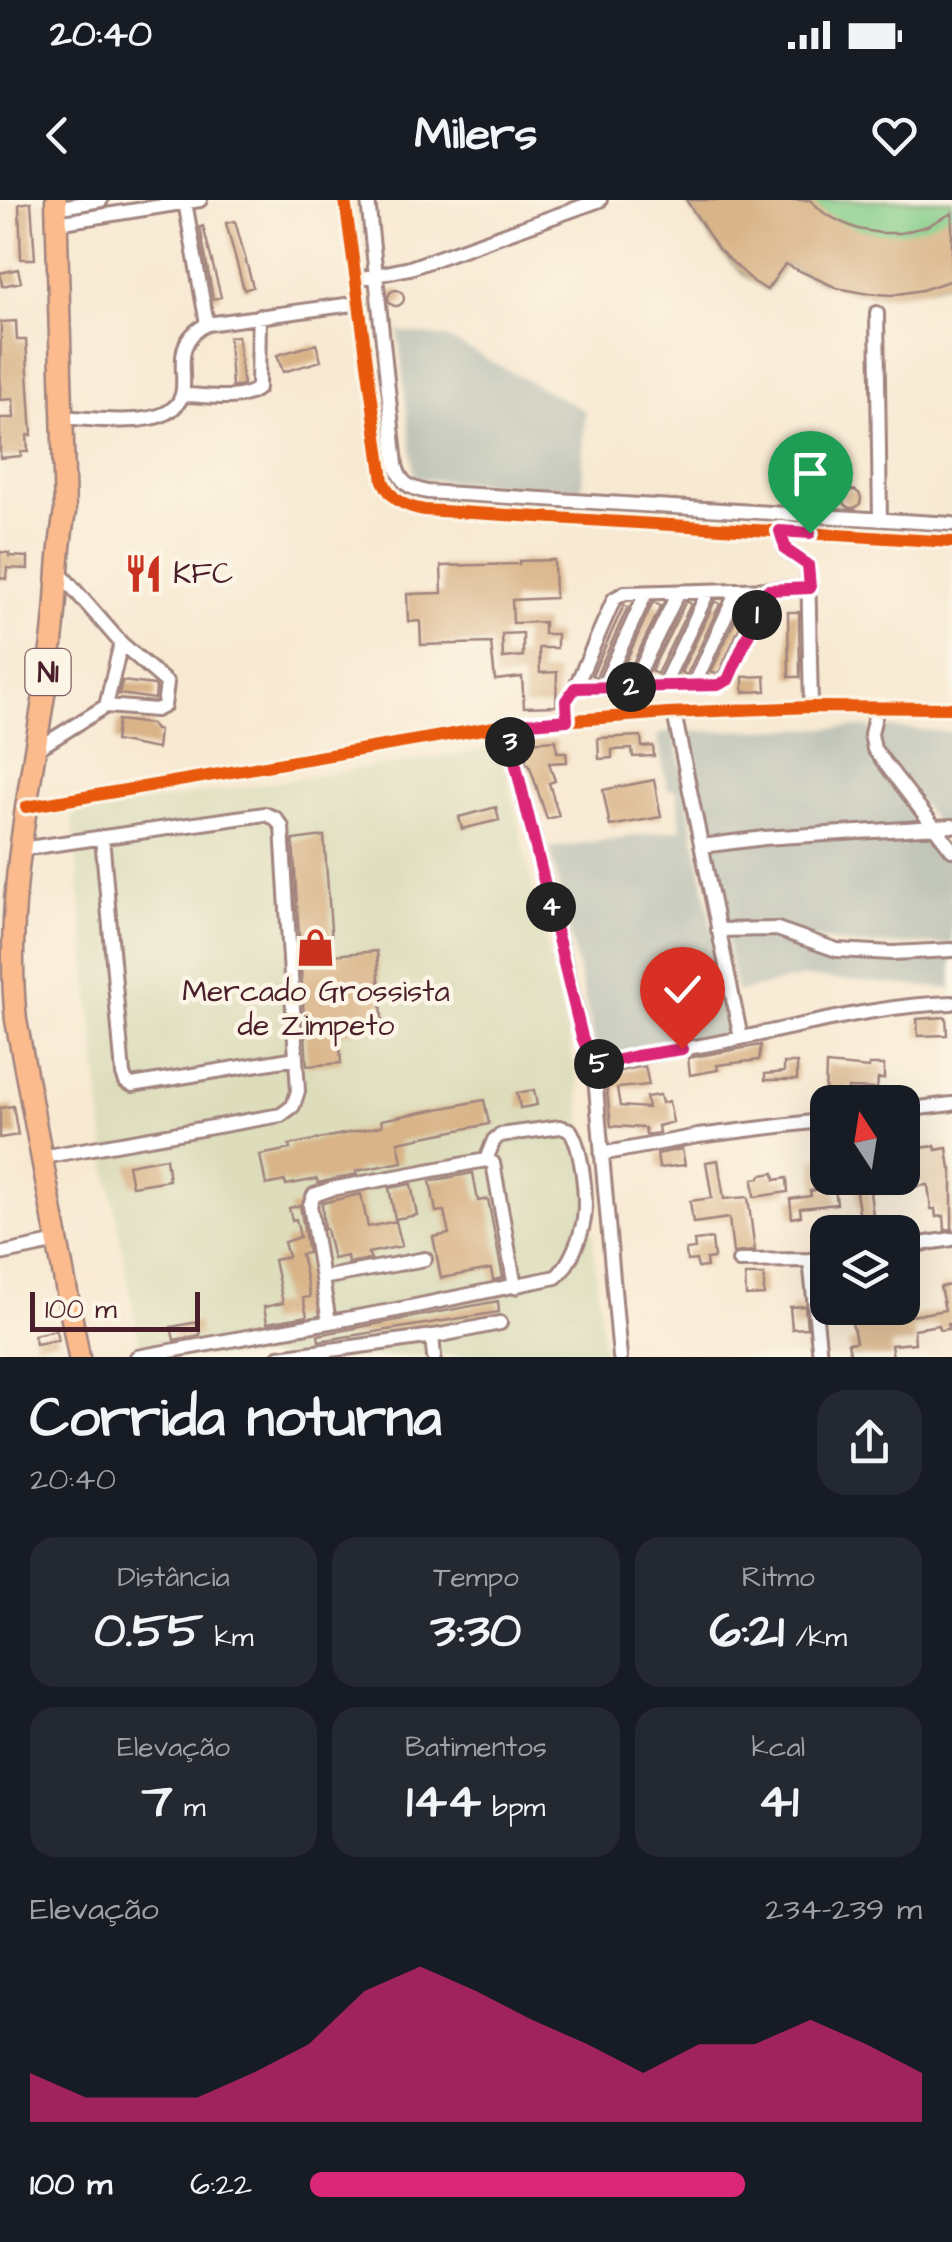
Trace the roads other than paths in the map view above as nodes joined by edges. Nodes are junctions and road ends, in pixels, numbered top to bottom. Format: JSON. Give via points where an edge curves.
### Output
{"nodes":[{"id":1,"x":101,"y":200,"type":"edge"},
{"id":2,"x":200,"y":200,"type":"edge"},
{"id":3,"x":346,"y":200,"type":"edge"},
{"id":4,"x":368,"y":200,"type":"edge"},
{"id":5,"x":600,"y":200,"type":"edge"},
{"id":6,"x":185,"y":202,"type":"junction"},
{"id":7,"x":56,"y":210,"type":"edge"},
{"id":8,"x":377,"y":276,"type":"junction"},
{"id":9,"x":356,"y":280,"type":"junction"},
{"id":10,"x":360,"y":303,"type":"junction"},
{"id":11,"x":877,"y":313,"type":"dead end"},
{"id":12,"x":259,"y":316,"type":"junction"},
{"id":13,"x":207,"y":324,"type":"junction"},
{"id":14,"x":184,"y":395,"type":"junction"},
{"id":15,"x":62,"y":417,"type":"junction"},
{"id":16,"x":880,"y":520,"type":"junction"},
{"id":17,"x":952,"y":524,"type":"edge"},
{"id":18,"x":780,"y":531,"type":"junction"},
{"id":19,"x":952,"y":542,"type":"edge"},
{"id":20,"x":60,"y":572,"type":"junction"},
{"id":21,"x":810,"y":588,"type":"junction"},
{"id":22,"x":768,"y":590,"type":"junction"},
{"id":23,"x":736,"y":591,"type":"junction"},
{"id":24,"x":678,"y":592,"type":"junction"},
{"id":25,"x":708,"y":592,"type":"junction"},
{"id":26,"x":646,"y":593,"type":"junction"},
{"id":27,"x":121,"y":643,"type":"junction"},
{"id":28,"x":663,"y":686,"type":"junction"},
{"id":29,"x":694,"y":686,"type":"junction"},
{"id":30,"x":603,"y":687,"type":"junction"},
{"id":31,"x":632,"y":687,"type":"junction"},
{"id":32,"x":575,"y":688,"type":"junction"},
{"id":33,"x":106,"y":706,"type":"junction"},
{"id":34,"x":811,"y":706,"type":"junction"},
{"id":35,"x":877,"y":707,"type":"junction"},
{"id":36,"x":952,"y":708,"type":"edge"},
{"id":37,"x":674,"y":713,"type":"junction"},
{"id":38,"x":567,"y":720,"type":"junction"},
{"id":39,"x":506,"y":725,"type":"junction"},
{"id":40,"x":37,"y":748,"type":"junction"},
{"id":41,"x":26,"y":807,"type":"junction"},
{"id":42,"x":952,"y":826,"type":"edge"},
{"id":43,"x":936,"y":828,"type":"junction"},
{"id":44,"x":102,"y":837,"type":"junction"},
{"id":45,"x":702,"y":846,"type":"junction"},
{"id":46,"x":21,"y":849,"type":"junction"},
{"id":47,"x":952,"y":850,"type":"edge"},
{"id":48,"x":718,"y":930,"type":"junction"},
{"id":49,"x":7,"y":932,"type":"edge"},
{"id":50,"x":952,"y":950,"type":"edge"},
{"id":51,"x":6,"y":977,"type":"edge"},
{"id":52,"x":952,"y":1003,"type":"edge"},
{"id":53,"x":741,"y":1038,"type":"junction"},
{"id":54,"x":296,"y":1058,"type":"junction"},
{"id":55,"x":594,"y":1066,"type":"junction"},
{"id":56,"x":952,"y":1104,"type":"edge"},
{"id":57,"x":920,"y":1108,"type":"edge"},
{"id":58,"x":810,"y":1122,"type":"edge"},
{"id":59,"x":601,"y":1154,"type":"junction"},
{"id":60,"x":42,"y":1157,"type":"junction"},
{"id":61,"x":486,"y":1160,"type":"junction"},
{"id":62,"x":952,"y":1240,"type":"edge"},
{"id":63,"x":58,"y":1242,"type":"junction"},
{"id":64,"x":920,"y":1244,"type":"edge"},
{"id":65,"x":0,"y":1254,"type":"edge"},
{"id":66,"x":424,"y":1259,"type":"dead end"},
{"id":67,"x":810,"y":1260,"type":"edge"},
{"id":68,"x":738,"y":1261,"type":"dead end"},
{"id":69,"x":322,"y":1278,"type":"junction"},
{"id":70,"x":515,"y":1286,"type":"junction"},
{"id":71,"x":329,"y":1322,"type":"junction"},
{"id":72,"x":500,"y":1322,"type":"dead end"},
{"id":73,"x":817,"y":1325,"type":"edge"},
{"id":74,"x":432,"y":1336,"type":"junction"},
{"id":75,"x":313,"y":1355,"type":"edge"},
{"id":76,"x":79,"y":1357,"type":"edge"},
{"id":77,"x":137,"y":1357,"type":"edge"},
{"id":78,"x":278,"y":1357,"type":"edge"},
{"id":79,"x":434,"y":1357,"type":"edge"},
{"id":80,"x":620,"y":1357,"type":"edge"},
{"id":81,"x":820,"y":1357,"type":"edge"}],
"edges":[{"from":1,"to":7,"type":"street"},
{"from":2,"to":6,"type":"street"},
{"from":3,"to":9,"type":"street"},
{"from":4,"to":8,"type":"street"},
{"from":5,"to":8,"type":"street"},
{"from":6,"to":7,"type":"street"},
{"from":6,"to":13,"type":"street"},
{"from":7,"to":15,"type":"highway","number":"N1"},
{"from":8,"to":9,"type":"street"},
{"from":8,"to":16,"type":"street","via":[[396,464],[404,483],[415,489]]},
{"from":9,"to":10,"type":"street"},
{"from":10,"to":12,"type":"street"},
{"from":10,"to":18,"type":"street","via":[[383,480],[398,502],[424,510]]},
{"from":11,"to":16,"type":"street"},
{"from":12,"to":13,"type":"street"},
{"from":12,"to":14,"type":"street","via":[[254,393]]},
{"from":13,"to":14,"type":"street","via":[[184,346]]},
{"from":14,"to":15,"type":"street","via":[[163,414]]},
{"from":15,"to":20,"type":"highway","number":"N1"},
{"from":16,"to":17,"type":"street"},
{"from":18,"to":19,"type":"street"},
{"from":18,"to":21,"type":"street","via":[[786,550],[808,565]]},
{"from":20,"to":27,"type":"street"},
{"from":20,"to":40,"type":"highway","number":"N1"},
{"from":21,"to":22,"type":"street"},
{"from":21,"to":34,"type":"street"},
{"from":22,"to":23,"type":"street"},
{"from":22,"to":29,"type":"street","via":[[728,680]]},
{"from":23,"to":25,"type":"street"},
{"from":23,"to":29,"type":"street"},
{"from":24,"to":25,"type":"street"},
{"from":24,"to":26,"type":"street"},
{"from":24,"to":31,"type":"street"},
{"from":25,"to":28,"type":"street"},
{"from":26,"to":30,"type":"street"},
{"from":26,"to":32,"type":"street","via":[[614,599]]},
{"from":27,"to":33,"type":"street"},
{"from":27,"to":33,"type":"street","via":[[167,683],[164,706]]},
{"from":28,"to":29,"type":"street"},
{"from":28,"to":31,"type":"street"},
{"from":30,"to":31,"type":"street"},
{"from":30,"to":32,"type":"street"},
{"from":32,"to":38,"type":"street","via":[[566,701]]},
{"from":33,"to":40,"type":"street"},
{"from":34,"to":35,"type":"street"},
{"from":34,"to":37,"type":"street"},
{"from":35,"to":36,"type":"street"},
{"from":35,"to":43,"type":"street","via":[[874,750]]},
{"from":37,"to":38,"type":"street"},
{"from":37,"to":45,"type":"street"},
{"from":38,"to":39,"type":"street"},
{"from":39,"to":41,"type":"street"},
{"from":39,"to":55,"type":"street"},
{"from":40,"to":41,"type":"highway","number":"N1"},
{"from":41,"to":46,"type":"highway","number":"N1"},
{"from":42,"to":43,"type":"street"},
{"from":43,"to":45,"type":"street"},
{"from":43,"to":47,"type":"street"},
{"from":44,"to":46,"type":"street"},
{"from":44,"to":54,"type":"street","via":[[250,815],[276,818],[282,827]]},
{"from":44,"to":54,"type":"street","via":[[126,1082]]},
{"from":45,"to":48,"type":"street"},
{"from":46,"to":49,"type":"highway","number":"N1"},
{"from":48,"to":50,"type":"street","via":[[777,929],[836,950]]},
{"from":48,"to":53,"type":"street"},
{"from":49,"to":51,"type":"highway","number":"N1"},
{"from":51,"to":60,"type":"highway","number":"N1"},
{"from":52,"to":53,"type":"street","via":[[860,1012]]},
{"from":53,"to":55,"type":"street"},
{"from":54,"to":60,"type":"street","via":[[298,1091],[281,1114]]},
{"from":55,"to":59,"type":"street"},
{"from":56,"to":57,"type":"street"},
{"from":58,"to":59,"type":"street"},
{"from":59,"to":80,"type":"street"},
{"from":60,"to":63,"type":"highway","number":"N1"},
{"from":61,"to":69,"type":"street","via":[[314,1195]]},
{"from":61,"to":70,"type":"street","via":[[493,1163]]},
{"from":61,"to":70,"type":"street","via":[[500,1134],[560,1127],[576,1140],[584,1221],[567,1265],[556,1277]]},
{"from":62,"to":64,"type":"street"},
{"from":63,"to":65,"type":"street"},
{"from":63,"to":76,"type":"highway","number":"N1"},
{"from":66,"to":69,"type":"street"},
{"from":67,"to":68,"type":"street"},
{"from":69,"to":71,"type":"street"},
{"from":70,"to":71,"type":"street"},
{"from":71,"to":77,"type":"street"},
{"from":72,"to":74,"type":"street"},
{"from":73,"to":81,"type":"street"},
{"from":74,"to":75,"type":"street"},
{"from":74,"to":79,"type":"street"},
{"from":75,"to":78,"type":"street"}]}
